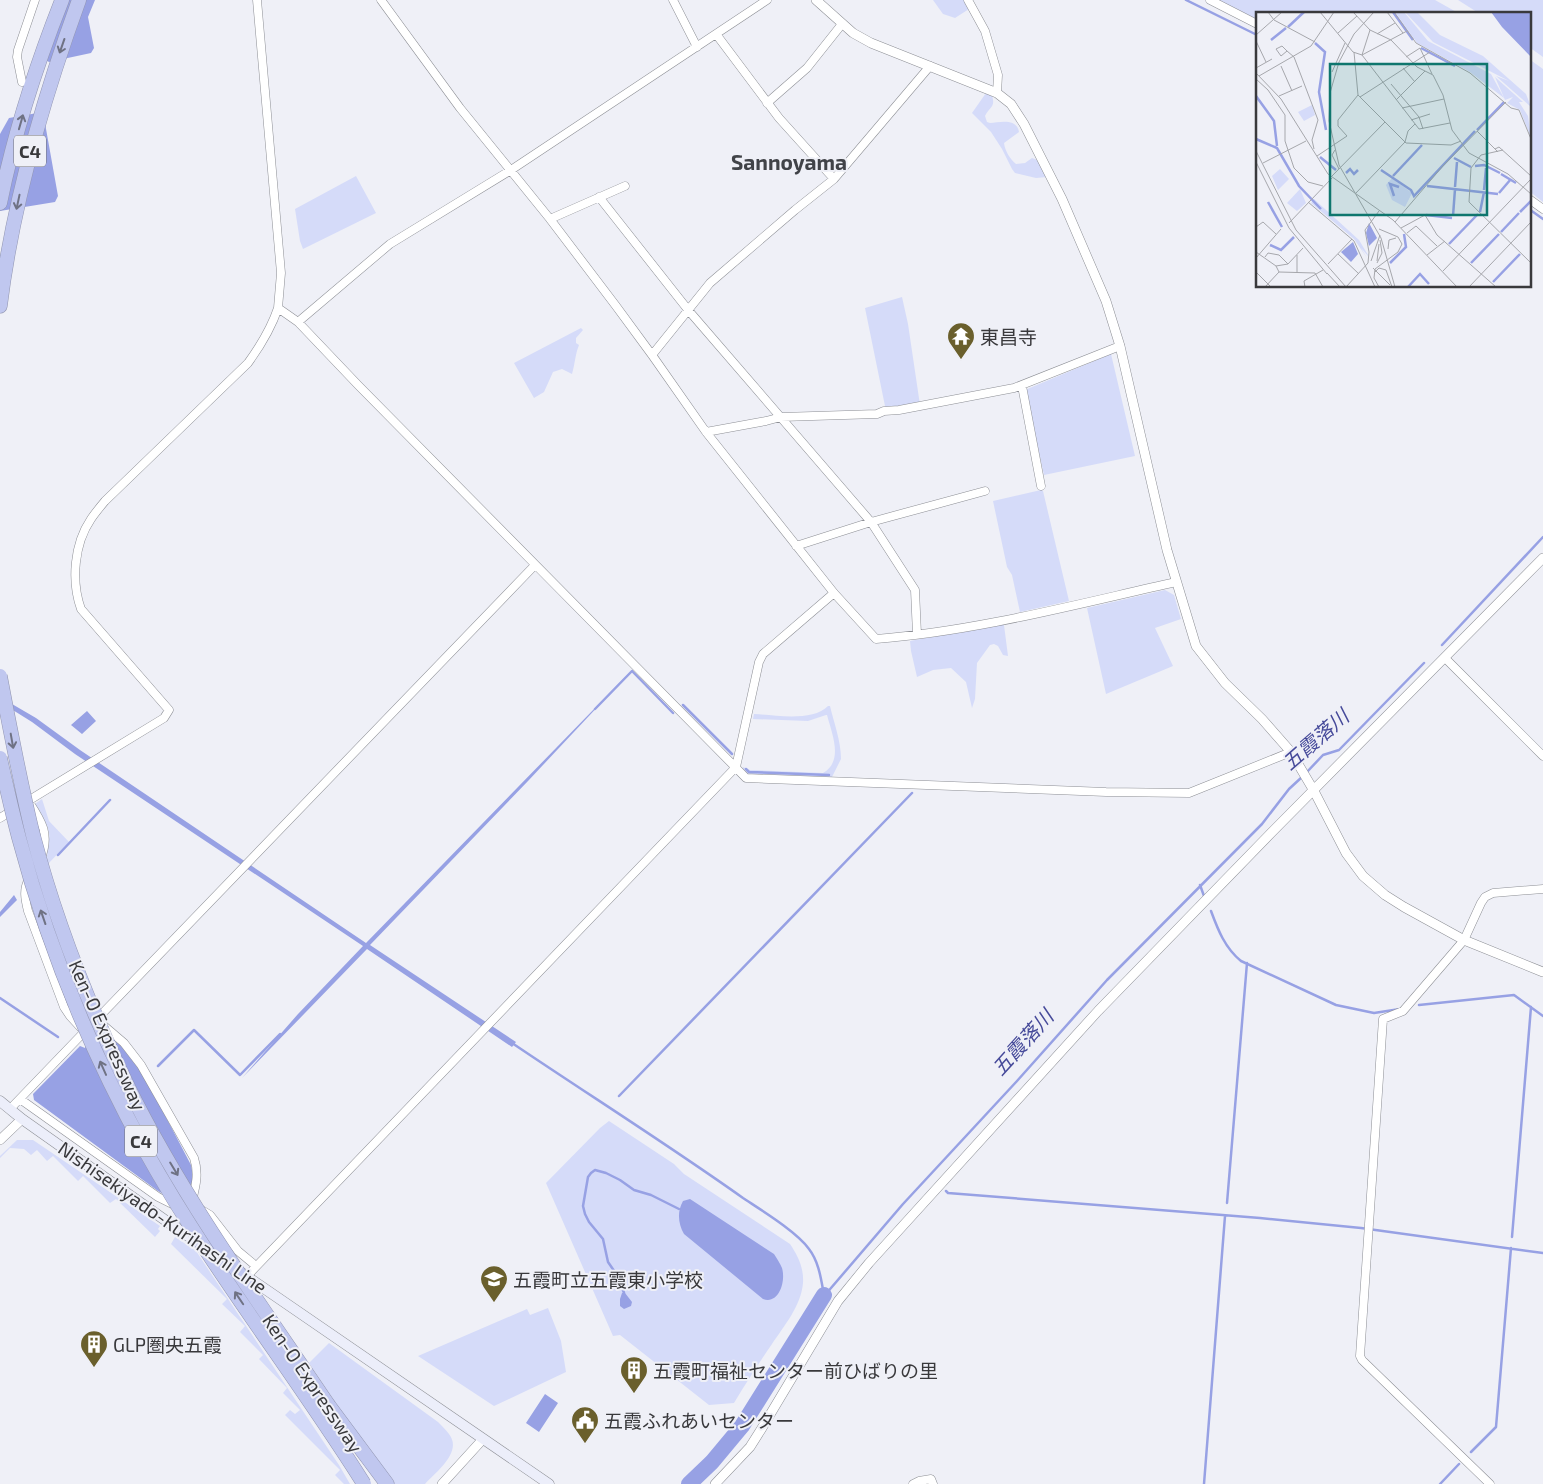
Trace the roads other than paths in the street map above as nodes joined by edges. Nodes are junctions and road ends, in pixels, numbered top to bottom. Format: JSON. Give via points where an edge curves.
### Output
{"nodes":[{"id":1,"x":36,"y":0,"type":"edge"},
{"id":2,"x":62,"y":0,"type":"edge"},
{"id":3,"x":79,"y":0,"type":"edge"},
{"id":4,"x":257,"y":0,"type":"edge"},
{"id":5,"x":381,"y":0,"type":"edge"},
{"id":6,"x":673,"y":0,"type":"edge"},
{"id":7,"x":767,"y":0,"type":"edge"},
{"id":8,"x":816,"y":0,"type":"edge"},
{"id":9,"x":968,"y":0,"type":"edge"},
{"id":10,"x":1210,"y":0,"type":"edge"},
{"id":11,"x":1256,"y":23,"type":"edge"},
{"id":12,"x":842,"y":24,"type":"junction"},
{"id":13,"x":716,"y":34,"type":"junction"},
{"id":14,"x":697,"y":47,"type":"junction"},
{"id":15,"x":930,"y":66,"type":"junction"},
{"id":16,"x":22,"y":82,"type":"dead end"},
{"id":17,"x":997,"y":93,"type":"junction"},
{"id":18,"x":767,"y":103,"type":"junction"},
{"id":19,"x":511,"y":170,"type":"junction"},
{"id":20,"x":834,"y":179,"type":"junction"},
{"id":21,"x":625,"y":186,"type":"dead end"},
{"id":22,"x":599,"y":197,"type":"junction"},
{"id":23,"x":1530,"y":200,"type":"edge"},
{"id":24,"x":0,"y":203,"type":"edge"},
{"id":25,"x":1543,"y":209,"type":"edge"},
{"id":26,"x":550,"y":219,"type":"junction"},
{"id":27,"x":0,"y":306,"type":"edge"},
{"id":28,"x":278,"y":308,"type":"junction"},
{"id":29,"x":688,"y":311,"type":"junction"},
{"id":30,"x":298,"y":322,"type":"junction"},
{"id":31,"x":1120,"y":346,"type":"junction"},
{"id":32,"x":652,"y":355,"type":"junction"},
{"id":33,"x":1022,"y":386,"type":"junction"},
{"id":34,"x":781,"y":417,"type":"junction"},
{"id":35,"x":706,"y":432,"type":"junction"},
{"id":36,"x":1041,"y":486,"type":"dead end"},
{"id":37,"x":985,"y":491,"type":"dead end"},
{"id":38,"x":871,"y":522,"type":"junction"},
{"id":39,"x":796,"y":546,"type":"junction"},
{"id":40,"x":1543,"y":558,"type":"edge"},
{"id":41,"x":536,"y":564,"type":"junction"},
{"id":42,"x":1176,"y":582,"type":"junction"},
{"id":43,"x":834,"y":594,"type":"junction"},
{"id":44,"x":917,"y":634,"type":"junction"},
{"id":45,"x":1445,"y":658,"type":"junction"},
{"id":46,"x":0,"y":676,"type":"edge"},
{"id":47,"x":1291,"y":752,"type":"junction"},
{"id":48,"x":1543,"y":756,"type":"edge"},
{"id":49,"x":0,"y":758,"type":"edge"},
{"id":50,"x":736,"y":768,"type":"junction"},
{"id":51,"x":1312,"y":788,"type":"junction"},
{"id":52,"x":28,"y":801,"type":"junction"},
{"id":53,"x":0,"y":818,"type":"edge"},
{"id":54,"x":1543,"y":889,"type":"edge"},
{"id":55,"x":1464,"y":940,"type":"junction"},
{"id":56,"x":1543,"y":972,"type":"edge"},
{"id":57,"x":96,"y":1020,"type":"junction"},
{"id":58,"x":85,"y":1031,"type":"junction"},
{"id":59,"x":20,"y":1099,"type":"junction"},
{"id":60,"x":0,"y":1101,"type":"edge"},
{"id":61,"x":10,"y":1109,"type":"junction"},
{"id":62,"x":22,"y":1119,"type":"junction"},
{"id":63,"x":0,"y":1140,"type":"edge"},
{"id":64,"x":190,"y":1206,"type":"junction"},
{"id":65,"x":256,"y":1266,"type":"junction"},
{"id":66,"x":247,"y":1276,"type":"junction"},
{"id":67,"x":329,"y":1406,"type":"junction"},
{"id":68,"x":483,"y":1439,"type":"junction"},
{"id":69,"x":364,"y":1484,"type":"edge"},
{"id":70,"x":379,"y":1484,"type":"edge"},
{"id":71,"x":387,"y":1484,"type":"edge"},
{"id":72,"x":442,"y":1484,"type":"edge"},
{"id":73,"x":549,"y":1484,"type":"edge"},
{"id":74,"x":715,"y":1484,"type":"edge"},
{"id":75,"x":913,"y":1484,"type":"edge"},
{"id":76,"x":933,"y":1484,"type":"edge"},
{"id":77,"x":1490,"y":1484,"type":"edge"}],
"edges":[{"from":1,"to":16,"type":"street","via":[[18,50]]},
{"from":24,"to":2,"type":"highway","number":"C4","one_way":true,"via":[[25,107]]},
{"from":3,"to":27,"type":"highway","number":"C4","one_way":true,"via":[[36,128],[17,204]]},
{"from":4,"to":28,"type":"street","via":[[281,273]]},
{"from":5,"to":19,"type":"street","via":[[460,108]]},
{"from":6,"to":14,"type":"street"},
{"from":7,"to":13,"type":"street"},
{"from":8,"to":12,"type":"street"},
{"from":9,"to":17,"type":"street","via":[[985,31],[998,75]]},
{"from":10,"to":11,"type":"street"},
{"from":12,"to":15,"type":"street","via":[[871,43]]},
{"from":12,"to":18,"type":"street","via":[[807,68]]},
{"from":13,"to":14,"type":"street"},
{"from":13,"to":18,"type":"street"},
{"from":14,"to":19,"type":"street"},
{"from":15,"to":17,"type":"street"},
{"from":15,"to":20,"type":"street"},
{"from":17,"to":31,"type":"street","via":[[1011,104],[1024,124],[1062,199],[1106,301]]},
{"from":18,"to":20,"type":"street"},
{"from":19,"to":26,"type":"street"},
{"from":19,"to":30,"type":"street","via":[[390,244]]},
{"from":20,"to":29,"type":"street","via":[[710,283]]},
{"from":21,"to":22,"type":"street"},
{"from":22,"to":26,"type":"street"},
{"from":22,"to":29,"type":"street"},
{"from":23,"to":25,"type":"street"},
{"from":26,"to":32,"type":"street"},
{"from":28,"to":30,"type":"street"},
{"from":28,"to":52,"type":"street","via":[[261,346],[248,363],[105,501],[90,520],[77,553],[76,597],[80,609],[170,710],[164,718]]},
{"from":29,"to":32,"type":"street"},
{"from":29,"to":34,"type":"street"},
{"from":30,"to":41,"type":"street"},
{"from":31,"to":33,"type":"street"},
{"from":31,"to":42,"type":"street"},
{"from":32,"to":35,"type":"street"},
{"from":33,"to":34,"type":"street","via":[[877,414]]},
{"from":33,"to":36,"type":"street"},
{"from":34,"to":35,"type":"street"},
{"from":34,"to":38,"type":"street"},
{"from":35,"to":39,"type":"street"},
{"from":37,"to":38,"type":"street"},
{"from":38,"to":39,"type":"street"},
{"from":38,"to":44,"type":"street","via":[[915,590]]},
{"from":39,"to":43,"type":"street"},
{"from":40,"to":45,"type":"street"},
{"from":41,"to":50,"type":"street"},
{"from":41,"to":57,"type":"street"},
{"from":42,"to":44,"type":"street","via":[[1001,622]]},
{"from":42,"to":47,"type":"street","via":[[1196,646],[1225,684]]},
{"from":43,"to":44,"type":"street","via":[[876,639]]},
{"from":43,"to":50,"type":"street","via":[[763,654]]},
{"from":45,"to":48,"type":"street"},
{"from":45,"to":51,"type":"street"},
{"from":46,"to":67,"type":"highway","name":"Ken-O Expressway","number":"C4","one_way":true,"bridge":true,"via":[[14,752],[55,909],[119,1069],[211,1231]]},
{"from":47,"to":50,"type":"street","via":[[1188,793],[746,778]]},
{"from":47,"to":51,"type":"street"},
{"from":69,"to":49,"type":"highway","name":"Ken-O Expressway","number":"C4","one_way":true,"bridge":true,"via":[[199,1239],[146,1151],[106,1074],[70,992],[42,913],[19,838]]},
{"from":50,"to":65,"type":"street"},
{"from":51,"to":55,"type":"street","via":[[1346,853],[1363,876],[1385,895]]},
{"from":51,"to":74,"type":"street","via":[[1098,1011],[869,1263],[838,1301],[750,1447]]},
{"from":52,"to":53,"type":"street"},
{"from":52,"to":58,"type":"street","via":[[42,823],[45,844],[26,884],[28,911],[62,1002]]},
{"from":54,"to":55,"type":"street","via":[[1486,897]]},
{"from":55,"to":56,"type":"street"},
{"from":55,"to":77,"type":"street","via":[[1403,1011],[1383,1018],[1360,1356]]},
{"from":57,"to":58,"type":"street"},
{"from":57,"to":64,"type":"street","via":[[124,1042],[141,1065],[194,1158],[198,1177]]},
{"from":58,"to":59,"type":"street"},
{"from":59,"to":61,"type":"street"},
{"from":59,"to":64,"type":"street","via":[[158,1197],[174,1205]]},
{"from":60,"to":61,"type":"main road","name":"Nishisekiyado-Kurihashi Line"},
{"from":61,"to":62,"type":"main road","name":"Nishisekiyado-Kurihashi Line"},
{"from":62,"to":63,"type":"street"},
{"from":62,"to":66,"type":"main road","name":"Nishisekiyado-Kurihashi Line"},
{"from":64,"to":65,"type":"street","via":[[210,1215],[238,1251]]},
{"from":65,"to":66,"type":"street"},
{"from":66,"to":68,"type":"main road","name":"Nishisekiyado-Kurihashi Line"},
{"from":67,"to":70,"type":"highway","name":"Ken-O Expressway","number":"C4"},
{"from":67,"to":71,"type":"highway"},
{"from":68,"to":72,"type":"street"},
{"from":68,"to":73,"type":"main road","name":"Nishisekiyado-Kurihashi Line"},
{"from":75,"to":76,"type":"street","via":[[931,1479]]}]}
